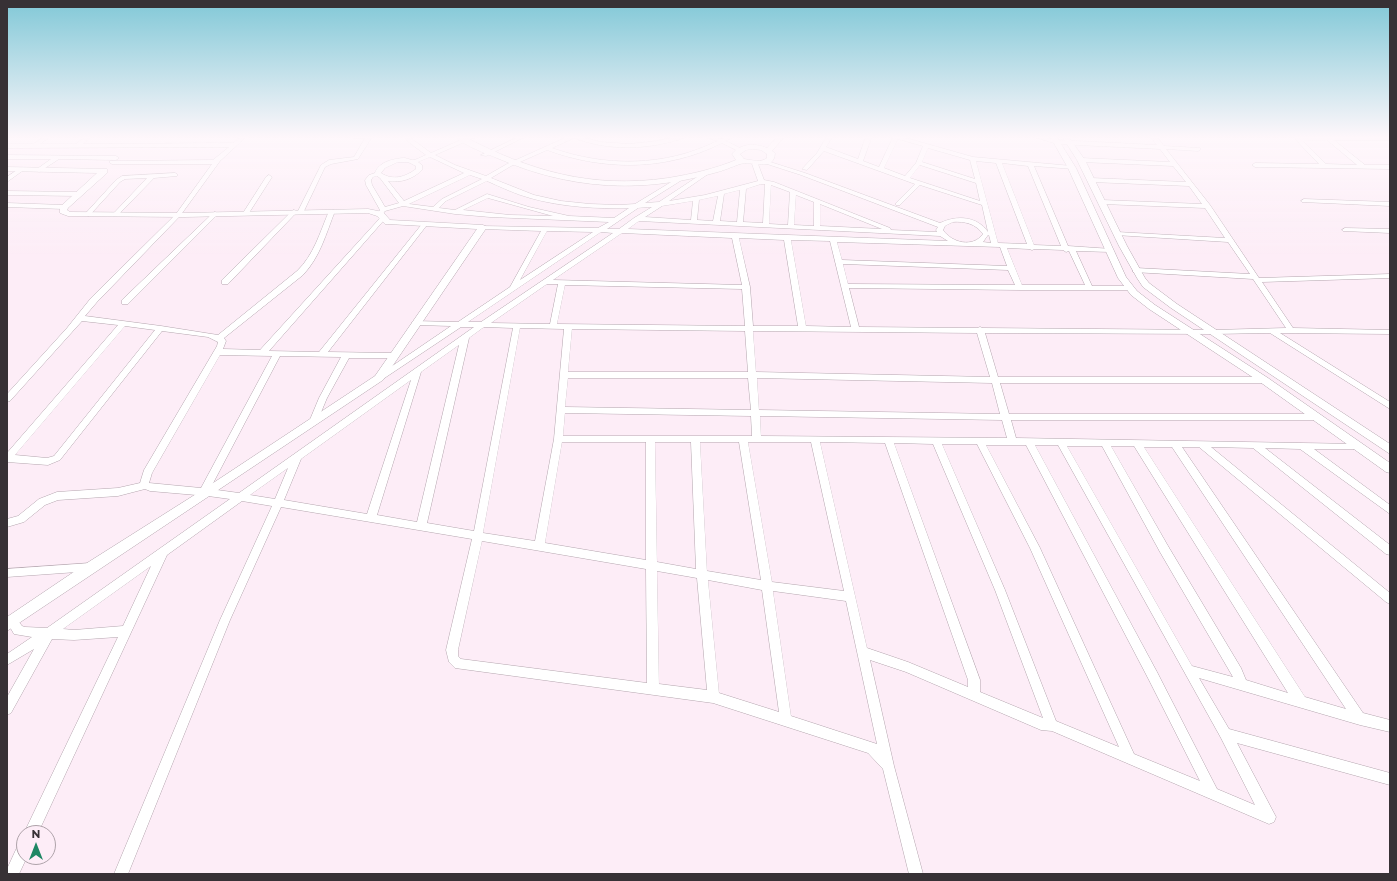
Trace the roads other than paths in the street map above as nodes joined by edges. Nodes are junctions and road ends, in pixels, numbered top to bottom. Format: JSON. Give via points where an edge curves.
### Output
{"nodes":[{"id":1,"x":97,"y":177,"type":"edge"},
{"id":2,"x":135,"y":177,"type":"edge"},
{"id":3,"x":151,"y":177,"type":"edge"},
{"id":4,"x":206,"y":177,"type":"edge"},
{"id":5,"x":269,"y":177,"type":"dead end"},
{"id":6,"x":317,"y":177,"type":"edge"},
{"id":7,"x":370,"y":177,"type":"edge"},
{"id":8,"x":381,"y":177,"type":"edge"},
{"id":9,"x":383,"y":177,"type":"edge"},
{"id":10,"x":408,"y":177,"type":"edge"},
{"id":11,"x":460,"y":177,"type":"edge"},
{"id":12,"x":481,"y":177,"type":"edge"},
{"id":13,"x":489,"y":177,"type":"edge"},
{"id":14,"x":544,"y":177,"type":"edge"},
{"id":15,"x":561,"y":177,"type":"edge"},
{"id":16,"x":683,"y":177,"type":"joint"},
{"id":17,"x":695,"y":177,"type":"edge"},
{"id":18,"x":700,"y":177,"type":"edge"},
{"id":19,"x":760,"y":177,"type":"edge"},
{"id":20,"x":812,"y":177,"type":"edge"},
{"id":21,"x":824,"y":177,"type":"edge"},
{"id":22,"x":963,"y":177,"type":"edge"},
{"id":23,"x":977,"y":177,"type":"edge"},
{"id":24,"x":1004,"y":177,"type":"edge"},
{"id":25,"x":1036,"y":177,"type":"edge"},
{"id":26,"x":1076,"y":177,"type":"edge"},
{"id":27,"x":1090,"y":177,"type":"edge"},
{"id":28,"x":1185,"y":177,"type":"edge"},
{"id":29,"x":907,"y":178,"type":"edge"},
{"id":30,"x":486,"y":179,"type":"junction"},
{"id":31,"x":1091,"y":180,"type":"junction"},
{"id":32,"x":675,"y":182,"type":"junction"},
{"id":33,"x":764,"y":182,"type":"junction"},
{"id":34,"x":978,"y":182,"type":"junction"},
{"id":35,"x":919,"y":183,"type":"junction"},
{"id":36,"x":1190,"y":184,"type":"junction"},
{"id":37,"x":505,"y":187,"type":"junction"},
{"id":38,"x":743,"y":187,"type":"junction"},
{"id":39,"x":793,"y":192,"type":"junction"},
{"id":40,"x":7,"y":193,"type":"edge"},
{"id":41,"x":78,"y":194,"type":"junction"},
{"id":42,"x":721,"y":194,"type":"junction"},
{"id":43,"x":487,"y":196,"type":"junction"},
{"id":44,"x":696,"y":199,"type":"junction"},
{"id":45,"x":817,"y":201,"type":"junction"},
{"id":46,"x":1304,"y":201,"type":"dead end"},
{"id":47,"x":1102,"y":202,"type":"junction"},
{"id":48,"x":403,"y":204,"type":"junction"},
{"id":49,"x":660,"y":204,"type":"junction"},
{"id":50,"x":898,"y":204,"type":"junction"},
{"id":51,"x":984,"y":204,"type":"junction"},
{"id":52,"x":1390,"y":204,"type":"edge"},
{"id":53,"x":7,"y":205,"type":"edge"},
{"id":54,"x":638,"y":205,"type":"junction"},
{"id":55,"x":1208,"y":206,"type":"junction"},
{"id":56,"x":64,"y":207,"type":"junction"},
{"id":57,"x":434,"y":209,"type":"junction"},
{"id":58,"x":298,"y":211,"type":"junction"},
{"id":59,"x":332,"y":211,"type":"junction"},
{"id":60,"x":455,"y":212,"type":"junction"},
{"id":61,"x":246,"y":213,"type":"junction"},
{"id":62,"x":215,"y":214,"type":"junction"},
{"id":63,"x":382,"y":214,"type":"junction"},
{"id":64,"x":87,"y":215,"type":"junction"},
{"id":65,"x":115,"y":215,"type":"junction"},
{"id":66,"x":178,"y":215,"type":"junction"},
{"id":67,"x":569,"y":218,"type":"junction"},
{"id":68,"x":618,"y":219,"type":"junction"},
{"id":69,"x":638,"y":219,"type":"junction"},
{"id":70,"x":846,"y":221,"type":"junction"},
{"id":71,"x":694,"y":222,"type":"junction"},
{"id":72,"x":716,"y":223,"type":"junction"},
{"id":73,"x":740,"y":224,"type":"junction"},
{"id":74,"x":942,"y":224,"type":"junction"},
{"id":75,"x":424,"y":225,"type":"junction"},
{"id":76,"x":766,"y":225,"type":"junction"},
{"id":77,"x":483,"y":227,"type":"junction"},
{"id":78,"x":791,"y":227,"type":"junction"},
{"id":79,"x":817,"y":228,"type":"junction"},
{"id":80,"x":546,"y":229,"type":"junction"},
{"id":81,"x":1345,"y":230,"type":"dead end"},
{"id":82,"x":600,"y":231,"type":"junction"},
{"id":83,"x":621,"y":231,"type":"junction"},
{"id":84,"x":1390,"y":231,"type":"edge"},
{"id":85,"x":895,"y":232,"type":"junction"},
{"id":86,"x":940,"y":234,"type":"junction"},
{"id":87,"x":1117,"y":234,"type":"junction"},
{"id":88,"x":735,"y":236,"type":"junction"},
{"id":89,"x":786,"y":238,"type":"junction"},
{"id":90,"x":833,"y":240,"type":"junction"},
{"id":91,"x":1230,"y":240,"type":"junction"},
{"id":92,"x":962,"y":244,"type":"junction"},
{"id":93,"x":971,"y":244,"type":"junction"},
{"id":94,"x":995,"y":246,"type":"junction"},
{"id":95,"x":1003,"y":246,"type":"junction"},
{"id":96,"x":1032,"y":248,"type":"junction"},
{"id":97,"x":1069,"y":250,"type":"junction"},
{"id":98,"x":1110,"y":250,"type":"junction"},
{"id":99,"x":838,"y":262,"type":"junction"},
{"id":100,"x":1011,"y":268,"type":"junction"},
{"id":101,"x":1136,"y":270,"type":"junction"},
{"id":102,"x":1390,"y":276,"type":"edge"},
{"id":103,"x":1257,"y":279,"type":"junction"},
{"id":104,"x":225,"y":282,"type":"dead end"},
{"id":105,"x":546,"y":282,"type":"junction"},
{"id":106,"x":562,"y":282,"type":"junction"},
{"id":107,"x":844,"y":286,"type":"junction"},
{"id":108,"x":746,"y":287,"type":"junction"},
{"id":109,"x":1020,"y":288,"type":"junction"},
{"id":110,"x":1090,"y":288,"type":"junction"},
{"id":111,"x":1130,"y":288,"type":"junction"},
{"id":112,"x":512,"y":289,"type":"junction"},
{"id":113,"x":125,"y":302,"type":"dead end"},
{"id":114,"x":80,"y":318,"type":"junction"},
{"id":115,"x":124,"y":323,"type":"junction"},
{"id":116,"x":416,"y":323,"type":"junction"},
{"id":117,"x":459,"y":325,"type":"junction"},
{"id":118,"x":482,"y":325,"type":"junction"},
{"id":119,"x":517,"y":326,"type":"junction"},
{"id":120,"x":553,"y":326,"type":"junction"},
{"id":121,"x":568,"y":327,"type":"junction"},
{"id":122,"x":161,"y":328,"type":"junction"},
{"id":123,"x":750,"y":328,"type":"junction"},
{"id":124,"x":802,"y":328,"type":"junction"},
{"id":125,"x":855,"y":328,"type":"junction"},
{"id":126,"x":980,"y":329,"type":"junction"},
{"id":127,"x":1290,"y":330,"type":"junction"},
{"id":128,"x":1272,"y":331,"type":"junction"},
{"id":129,"x":1191,"y":332,"type":"junction"},
{"id":130,"x":1213,"y":332,"type":"junction"},
{"id":131,"x":1390,"y":332,"type":"edge"},
{"id":132,"x":465,"y":337,"type":"junction"},
{"id":133,"x":219,"y":338,"type":"junction"},
{"id":134,"x":218,"y":352,"type":"junction"},
{"id":135,"x":262,"y":353,"type":"junction"},
{"id":136,"x":278,"y":353,"type":"junction"},
{"id":137,"x":395,"y":354,"type":"junction"},
{"id":138,"x":415,"y":354,"type":"junction"},
{"id":139,"x":321,"y":355,"type":"junction"},
{"id":140,"x":346,"y":355,"type":"junction"},
{"id":141,"x":418,"y":370,"type":"junction"},
{"id":142,"x":564,"y":375,"type":"junction"},
{"id":143,"x":752,"y":375,"type":"junction"},
{"id":144,"x":378,"y":378,"type":"junction"},
{"id":145,"x":995,"y":380,"type":"junction"},
{"id":146,"x":1264,"y":380,"type":"junction"},
{"id":147,"x":7,"y":399,"type":"edge"},
{"id":148,"x":1390,"y":406,"type":"edge"},
{"id":149,"x":560,"y":410,"type":"junction"},
{"id":150,"x":756,"y":413,"type":"junction"},
{"id":151,"x":1006,"y":417,"type":"junction"},
{"id":152,"x":1316,"y":417,"type":"junction"},
{"id":153,"x":313,"y":422,"type":"junction"},
{"id":154,"x":558,"y":439,"type":"junction"},
{"id":155,"x":650,"y":439,"type":"junction"},
{"id":156,"x":695,"y":439,"type":"junction"},
{"id":157,"x":743,"y":439,"type":"junction"},
{"id":158,"x":757,"y":439,"type":"junction"},
{"id":159,"x":815,"y":439,"type":"junction"},
{"id":160,"x":888,"y":440,"type":"junction"},
{"id":161,"x":936,"y":441,"type":"junction"},
{"id":162,"x":980,"y":441,"type":"junction"},
{"id":163,"x":1013,"y":442,"type":"junction"},
{"id":164,"x":1029,"y":442,"type":"junction"},
{"id":165,"x":1061,"y":443,"type":"junction"},
{"id":166,"x":1105,"y":443,"type":"junction"},
{"id":167,"x":1137,"y":443,"type":"junction"},
{"id":168,"x":1174,"y":444,"type":"junction"},
{"id":169,"x":1201,"y":444,"type":"junction"},
{"id":170,"x":1255,"y":445,"type":"junction"},
{"id":171,"x":1302,"y":445,"type":"junction"},
{"id":172,"x":1356,"y":446,"type":"junction"},
{"id":173,"x":1390,"y":450,"type":"edge"},
{"id":174,"x":297,"y":457,"type":"junction"},
{"id":175,"x":7,"y":458,"type":"edge"},
{"id":176,"x":1390,"y":469,"type":"edge"},
{"id":177,"x":145,"y":485,"type":"junction"},
{"id":178,"x":206,"y":492,"type":"junction"},
{"id":179,"x":239,"y":497,"type":"junction"},
{"id":180,"x":278,"y":503,"type":"junction"},
{"id":181,"x":1390,"y":510,"type":"edge"},
{"id":182,"x":371,"y":518,"type":"junction"},
{"id":183,"x":21,"y":519,"type":"junction"},
{"id":184,"x":7,"y":523,"type":"edge"},
{"id":185,"x":420,"y":527,"type":"junction"},
{"id":186,"x":7,"y":530,"type":"edge"},
{"id":187,"x":478,"y":535,"type":"junction"},
{"id":188,"x":539,"y":546,"type":"junction"},
{"id":189,"x":165,"y":549,"type":"junction"},
{"id":190,"x":1390,"y":551,"type":"edge"},
{"id":191,"x":650,"y":566,"type":"junction"},
{"id":192,"x":91,"y":567,"type":"junction"},
{"id":193,"x":7,"y":573,"type":"edge"},
{"id":194,"x":702,"y":575,"type":"junction"},
{"id":195,"x":767,"y":586,"type":"junction"},
{"id":196,"x":851,"y":597,"type":"junction"},
{"id":197,"x":1390,"y":599,"type":"edge"},
{"id":198,"x":10,"y":623,"type":"edge"},
{"id":199,"x":127,"y":631,"type":"junction"},
{"id":200,"x":49,"y":633,"type":"junction"},
{"id":201,"x":863,"y":652,"type":"junction"},
{"id":202,"x":7,"y":660,"type":"edge"},
{"id":203,"x":1188,"y":670,"type":"junction"},
{"id":204,"x":1241,"y":684,"type":"junction"},
{"id":205,"x":653,"y":688,"type":"junction"},
{"id":206,"x":974,"y":694,"type":"junction"},
{"id":207,"x":713,"y":697,"type":"junction"},
{"id":208,"x":1300,"y":702,"type":"junction"},
{"id":209,"x":7,"y":709,"type":"edge"},
{"id":210,"x":1360,"y":719,"type":"junction"},
{"id":211,"x":786,"y":721,"type":"junction"},
{"id":212,"x":1052,"y":725,"type":"junction"},
{"id":213,"x":1390,"y":726,"type":"edge"},
{"id":214,"x":1225,"y":734,"type":"junction"},
{"id":215,"x":1130,"y":758,"type":"junction"},
{"id":216,"x":888,"y":766,"type":"junction"},
{"id":217,"x":1390,"y":779,"type":"edge"},
{"id":218,"x":1213,"y":794,"type":"junction"},
{"id":219,"x":35,"y":825,"type":"edge"},
{"id":220,"x":121,"y":874,"type":"edge"},
{"id":221,"x":916,"y":874,"type":"edge"}],
"edges":[{"from":1,"to":41,"type":"street"},
{"from":2,"to":64,"type":"street","via":[[122,178]]},
{"from":3,"to":65,"type":"street"},
{"from":4,"to":66,"type":"street"},
{"from":5,"to":61,"type":"street"},
{"from":6,"to":58,"type":"street"},
{"from":7,"to":63,"type":"street","via":[[369,185]]},
{"from":8,"to":48,"type":"street"},
{"from":9,"to":10,"type":"street","via":[[392,180]]},
{"from":11,"to":48,"type":"street"},
{"from":12,"to":30,"type":"street"},
{"from":13,"to":30,"type":"street"},
{"from":14,"to":32,"type":"street","via":[[586,185],[631,187]]},
{"from":15,"to":16,"type":"street","via":[[610,184],[655,182]]},
{"from":16,"to":32,"type":"street"},
{"from":17,"to":32,"type":"street"},
{"from":18,"to":49,"type":"street"},
{"from":19,"to":33,"type":"street"},
{"from":20,"to":74,"type":"street"},
{"from":21,"to":50,"type":"street"},
{"from":22,"to":34,"type":"street"},
{"from":23,"to":34,"type":"street"},
{"from":24,"to":96,"type":"street"},
{"from":25,"to":97,"type":"street"},
{"from":26,"to":98,"type":"street"},
{"from":27,"to":31,"type":"street"},
{"from":28,"to":36,"type":"street"},
{"from":29,"to":35,"type":"street"},
{"from":30,"to":37,"type":"street"},
{"from":30,"to":57,"type":"street","via":[[444,200]]},
{"from":31,"to":36,"type":"street"},
{"from":31,"to":47,"type":"street"},
{"from":32,"to":54,"type":"street"},
{"from":33,"to":38,"type":"street"},
{"from":33,"to":39,"type":"street"},
{"from":33,"to":76,"type":"street"},
{"from":34,"to":51,"type":"street"},
{"from":35,"to":50,"type":"street"},
{"from":35,"to":51,"type":"street"},
{"from":36,"to":55,"type":"street"},
{"from":37,"to":43,"type":"street"},
{"from":37,"to":54,"type":"street","via":[[566,203]]},
{"from":38,"to":42,"type":"street"},
{"from":38,"to":73,"type":"street"},
{"from":39,"to":45,"type":"street"},
{"from":39,"to":78,"type":"street"},
{"from":40,"to":41,"type":"street"},
{"from":41,"to":56,"type":"street"},
{"from":42,"to":44,"type":"street"},
{"from":42,"to":72,"type":"street"},
{"from":43,"to":60,"type":"street"},
{"from":43,"to":67,"type":"street"},
{"from":44,"to":49,"type":"street"},
{"from":44,"to":71,"type":"street"},
{"from":45,"to":70,"type":"street"},
{"from":45,"to":79,"type":"street"},
{"from":46,"to":52,"type":"street"},
{"from":47,"to":55,"type":"street"},
{"from":47,"to":87,"type":"street"},
{"from":48,"to":57,"type":"street"},
{"from":48,"to":63,"type":"street"},
{"from":49,"to":54,"type":"street"},
{"from":49,"to":69,"type":"street"},
{"from":50,"to":74,"type":"street"},
{"from":51,"to":94,"type":"street"},
{"from":53,"to":56,"type":"street"},
{"from":54,"to":68,"type":"street"},
{"from":55,"to":91,"type":"street"},
{"from":56,"to":64,"type":"street","via":[[63,211],[68,214]]},
{"from":57,"to":60,"type":"street"},
{"from":58,"to":59,"type":"street"},
{"from":58,"to":61,"type":"street"},
{"from":58,"to":104,"type":"street"},
{"from":59,"to":63,"type":"street","via":[[368,211]]},
{"from":59,"to":133,"type":"street","via":[[309,264]]},
{"from":60,"to":67,"type":"street"},
{"from":61,"to":62,"type":"street"},
{"from":62,"to":66,"type":"street"},
{"from":62,"to":113,"type":"street"},
{"from":63,"to":75,"type":"street","via":[[388,222]]},
{"from":63,"to":135,"type":"street"},
{"from":64,"to":65,"type":"street"},
{"from":65,"to":66,"type":"street"},
{"from":66,"to":114,"type":"street","via":[[94,300]]},
{"from":67,"to":68,"type":"street"},
{"from":68,"to":69,"type":"street"},
{"from":68,"to":82,"type":"street"},
{"from":69,"to":71,"type":"street"},
{"from":69,"to":83,"type":"street"},
{"from":70,"to":79,"type":"street"},
{"from":70,"to":85,"type":"street"},
{"from":70,"to":85,"type":"street"},
{"from":71,"to":72,"type":"street"},
{"from":72,"to":73,"type":"street"},
{"from":73,"to":76,"type":"street"},
{"from":74,"to":86,"type":"street","via":[[938,229]]},
{"from":74,"to":93,"type":"street","via":[[960,220],[978,225],[986,234],[984,239]]},
{"from":75,"to":77,"type":"street"},
{"from":75,"to":139,"type":"street"},
{"from":76,"to":78,"type":"street"},
{"from":77,"to":80,"type":"street"},
{"from":77,"to":116,"type":"street"},
{"from":78,"to":79,"type":"street"},
{"from":80,"to":82,"type":"street"},
{"from":80,"to":112,"type":"street"},
{"from":81,"to":84,"type":"street"},
{"from":82,"to":83,"type":"street"},
{"from":82,"to":112,"type":"street"},
{"from":83,"to":88,"type":"street"},
{"from":83,"to":105,"type":"street"},
{"from":85,"to":86,"type":"street"},
{"from":86,"to":92,"type":"street"},
{"from":87,"to":91,"type":"street"},
{"from":87,"to":101,"type":"street"},
{"from":88,"to":89,"type":"street"},
{"from":88,"to":108,"type":"street"},
{"from":89,"to":90,"type":"street"},
{"from":89,"to":124,"type":"street"},
{"from":90,"to":92,"type":"street"},
{"from":90,"to":99,"type":"street"},
{"from":91,"to":103,"type":"street"},
{"from":92,"to":93,"type":"street"},
{"from":93,"to":94,"type":"street"},
{"from":94,"to":95,"type":"street"},
{"from":95,"to":96,"type":"street"},
{"from":95,"to":100,"type":"street"},
{"from":96,"to":97,"type":"street"},
{"from":97,"to":98,"type":"street"},
{"from":97,"to":110,"type":"street"},
{"from":98,"to":111,"type":"street","via":[[1122,278]]},
{"from":99,"to":100,"type":"street"},
{"from":99,"to":107,"type":"street"},
{"from":100,"to":109,"type":"street"},
{"from":101,"to":103,"type":"street"},
{"from":101,"to":130,"type":"street","via":[[1146,285]]},
{"from":102,"to":103,"type":"street"},
{"from":103,"to":127,"type":"street"},
{"from":105,"to":106,"type":"street"},
{"from":105,"to":118,"type":"street"},
{"from":106,"to":108,"type":"street"},
{"from":106,"to":120,"type":"street"},
{"from":107,"to":109,"type":"street"},
{"from":107,"to":125,"type":"street"},
{"from":108,"to":123,"type":"street"},
{"from":109,"to":110,"type":"street"},
{"from":110,"to":111,"type":"street"},
{"from":111,"to":129,"type":"street","via":[[1152,307]]},
{"from":112,"to":117,"type":"street"},
{"from":114,"to":115,"type":"street"},
{"from":114,"to":147,"type":"street"},
{"from":115,"to":122,"type":"street"},
{"from":115,"to":175,"type":"street"},
{"from":116,"to":117,"type":"street"},
{"from":116,"to":137,"type":"street"},
{"from":117,"to":118,"type":"street"},
{"from":117,"to":138,"type":"street"},
{"from":118,"to":119,"type":"street"},
{"from":118,"to":132,"type":"street"},
{"from":119,"to":120,"type":"street"},
{"from":119,"to":187,"type":"street"},
{"from":120,"to":121,"type":"street"},
{"from":121,"to":123,"type":"street"},
{"from":121,"to":142,"type":"street"},
{"from":122,"to":133,"type":"street"},
{"from":122,"to":175,"type":"street","via":[[57,458],[48,462]]},
{"from":123,"to":124,"type":"street"},
{"from":123,"to":143,"type":"street"},
{"from":124,"to":125,"type":"street"},
{"from":125,"to":126,"type":"street"},
{"from":126,"to":129,"type":"street"},
{"from":126,"to":145,"type":"street"},
{"from":127,"to":128,"type":"street"},
{"from":127,"to":131,"type":"street"},
{"from":128,"to":130,"type":"street"},
{"from":128,"to":148,"type":"street"},
{"from":129,"to":130,"type":"street"},
{"from":129,"to":146,"type":"street"},
{"from":130,"to":173,"type":"street"},
{"from":132,"to":141,"type":"street"},
{"from":132,"to":185,"type":"street"},
{"from":133,"to":134,"type":"street","via":[[222,341]]},
{"from":134,"to":135,"type":"street"},
{"from":134,"to":177,"type":"street","via":[[147,473]]},
{"from":135,"to":136,"type":"street"},
{"from":136,"to":139,"type":"street"},
{"from":136,"to":178,"type":"street"},
{"from":137,"to":138,"type":"street"},
{"from":137,"to":140,"type":"street"},
{"from":137,"to":144,"type":"street"},
{"from":138,"to":144,"type":"street"},
{"from":139,"to":140,"type":"street"},
{"from":140,"to":153,"type":"street"},
{"from":141,"to":174,"type":"street"},
{"from":141,"to":182,"type":"street"},
{"from":142,"to":143,"type":"street"},
{"from":142,"to":149,"type":"street"},
{"from":143,"to":145,"type":"street"},
{"from":143,"to":150,"type":"street"},
{"from":144,"to":153,"type":"street"},
{"from":145,"to":146,"type":"street"},
{"from":145,"to":151,"type":"street"},
{"from":146,"to":152,"type":"street"},
{"from":149,"to":150,"type":"street"},
{"from":149,"to":154,"type":"street"},
{"from":150,"to":151,"type":"street"},
{"from":150,"to":158,"type":"street"},
{"from":151,"to":152,"type":"street"},
{"from":151,"to":163,"type":"street"},
{"from":152,"to":172,"type":"street"},
{"from":153,"to":178,"type":"street"},
{"from":154,"to":155,"type":"street"},
{"from":154,"to":188,"type":"street"},
{"from":155,"to":156,"type":"street"},
{"from":155,"to":191,"type":"street"},
{"from":156,"to":157,"type":"street"},
{"from":156,"to":194,"type":"street"},
{"from":157,"to":158,"type":"street"},
{"from":157,"to":195,"type":"street"},
{"from":158,"to":159,"type":"street"},
{"from":159,"to":160,"type":"street"},
{"from":159,"to":196,"type":"street"},
{"from":160,"to":161,"type":"street"},
{"from":160,"to":206,"type":"street","via":[[974,680]]},
{"from":161,"to":162,"type":"street"},
{"from":161,"to":212,"type":"street","via":[[1000,590]]},
{"from":162,"to":163,"type":"street"},
{"from":162,"to":215,"type":"street","via":[[1034,548]]},
{"from":163,"to":164,"type":"street"},
{"from":164,"to":165,"type":"street"},
{"from":164,"to":218,"type":"street"},
{"from":165,"to":166,"type":"street"},
{"from":165,"to":203,"type":"street"},
{"from":166,"to":167,"type":"street"},
{"from":166,"to":204,"type":"street","via":[[1237,672]]},
{"from":167,"to":168,"type":"street"},
{"from":167,"to":208,"type":"street"},
{"from":168,"to":169,"type":"street"},
{"from":168,"to":210,"type":"street"},
{"from":169,"to":170,"type":"street"},
{"from":169,"to":197,"type":"street"},
{"from":170,"to":171,"type":"street"},
{"from":170,"to":190,"type":"street"},
{"from":171,"to":172,"type":"street"},
{"from":171,"to":181,"type":"street"},
{"from":172,"to":176,"type":"street"},
{"from":174,"to":179,"type":"street"},
{"from":174,"to":180,"type":"street"},
{"from":177,"to":178,"type":"street"},
{"from":177,"to":183,"type":"street","via":[[118,492],[57,496],[42,502]]},
{"from":178,"to":179,"type":"street"},
{"from":178,"to":192,"type":"street"},
{"from":179,"to":180,"type":"street"},
{"from":179,"to":189,"type":"street"},
{"from":180,"to":182,"type":"street"},
{"from":180,"to":220,"type":"street","via":[[225,620]]},
{"from":182,"to":185,"type":"street"},
{"from":183,"to":184,"type":"street"},
{"from":183,"to":186,"type":"street"},
{"from":185,"to":187,"type":"street"},
{"from":187,"to":188,"type":"street"},
{"from":187,"to":205,"type":"street","via":[[452,650],[455,661],[459,664]]},
{"from":188,"to":191,"type":"street"},
{"from":189,"to":199,"type":"street"},
{"from":189,"to":200,"type":"street"},
{"from":191,"to":194,"type":"street"},
{"from":191,"to":205,"type":"street"},
{"from":192,"to":193,"type":"street"},
{"from":192,"to":198,"type":"street"},
{"from":194,"to":195,"type":"street"},
{"from":194,"to":207,"type":"street"},
{"from":195,"to":196,"type":"street"},
{"from":195,"to":211,"type":"street"},
{"from":196,"to":201,"type":"street"},
{"from":198,"to":200,"type":"street","via":[[21,632]]},
{"from":199,"to":200,"type":"street","via":[[74,635]]},
{"from":199,"to":219,"type":"street"},
{"from":200,"to":202,"type":"street"},
{"from":200,"to":209,"type":"street"},
{"from":201,"to":206,"type":"street"},
{"from":201,"to":216,"type":"street"},
{"from":203,"to":204,"type":"street"},
{"from":203,"to":214,"type":"street"},
{"from":204,"to":208,"type":"street"},
{"from":205,"to":207,"type":"street"},
{"from":206,"to":212,"type":"street","via":[[1041,724]]},
{"from":207,"to":211,"type":"street"},
{"from":208,"to":210,"type":"street"},
{"from":210,"to":213,"type":"street"},
{"from":211,"to":216,"type":"street","via":[[872,748]]},
{"from":212,"to":215,"type":"street"},
{"from":214,"to":217,"type":"street"},
{"from":214,"to":218,"type":"street","via":[[1268,817]]},
{"from":215,"to":218,"type":"street"},
{"from":216,"to":221,"type":"street"}]}
